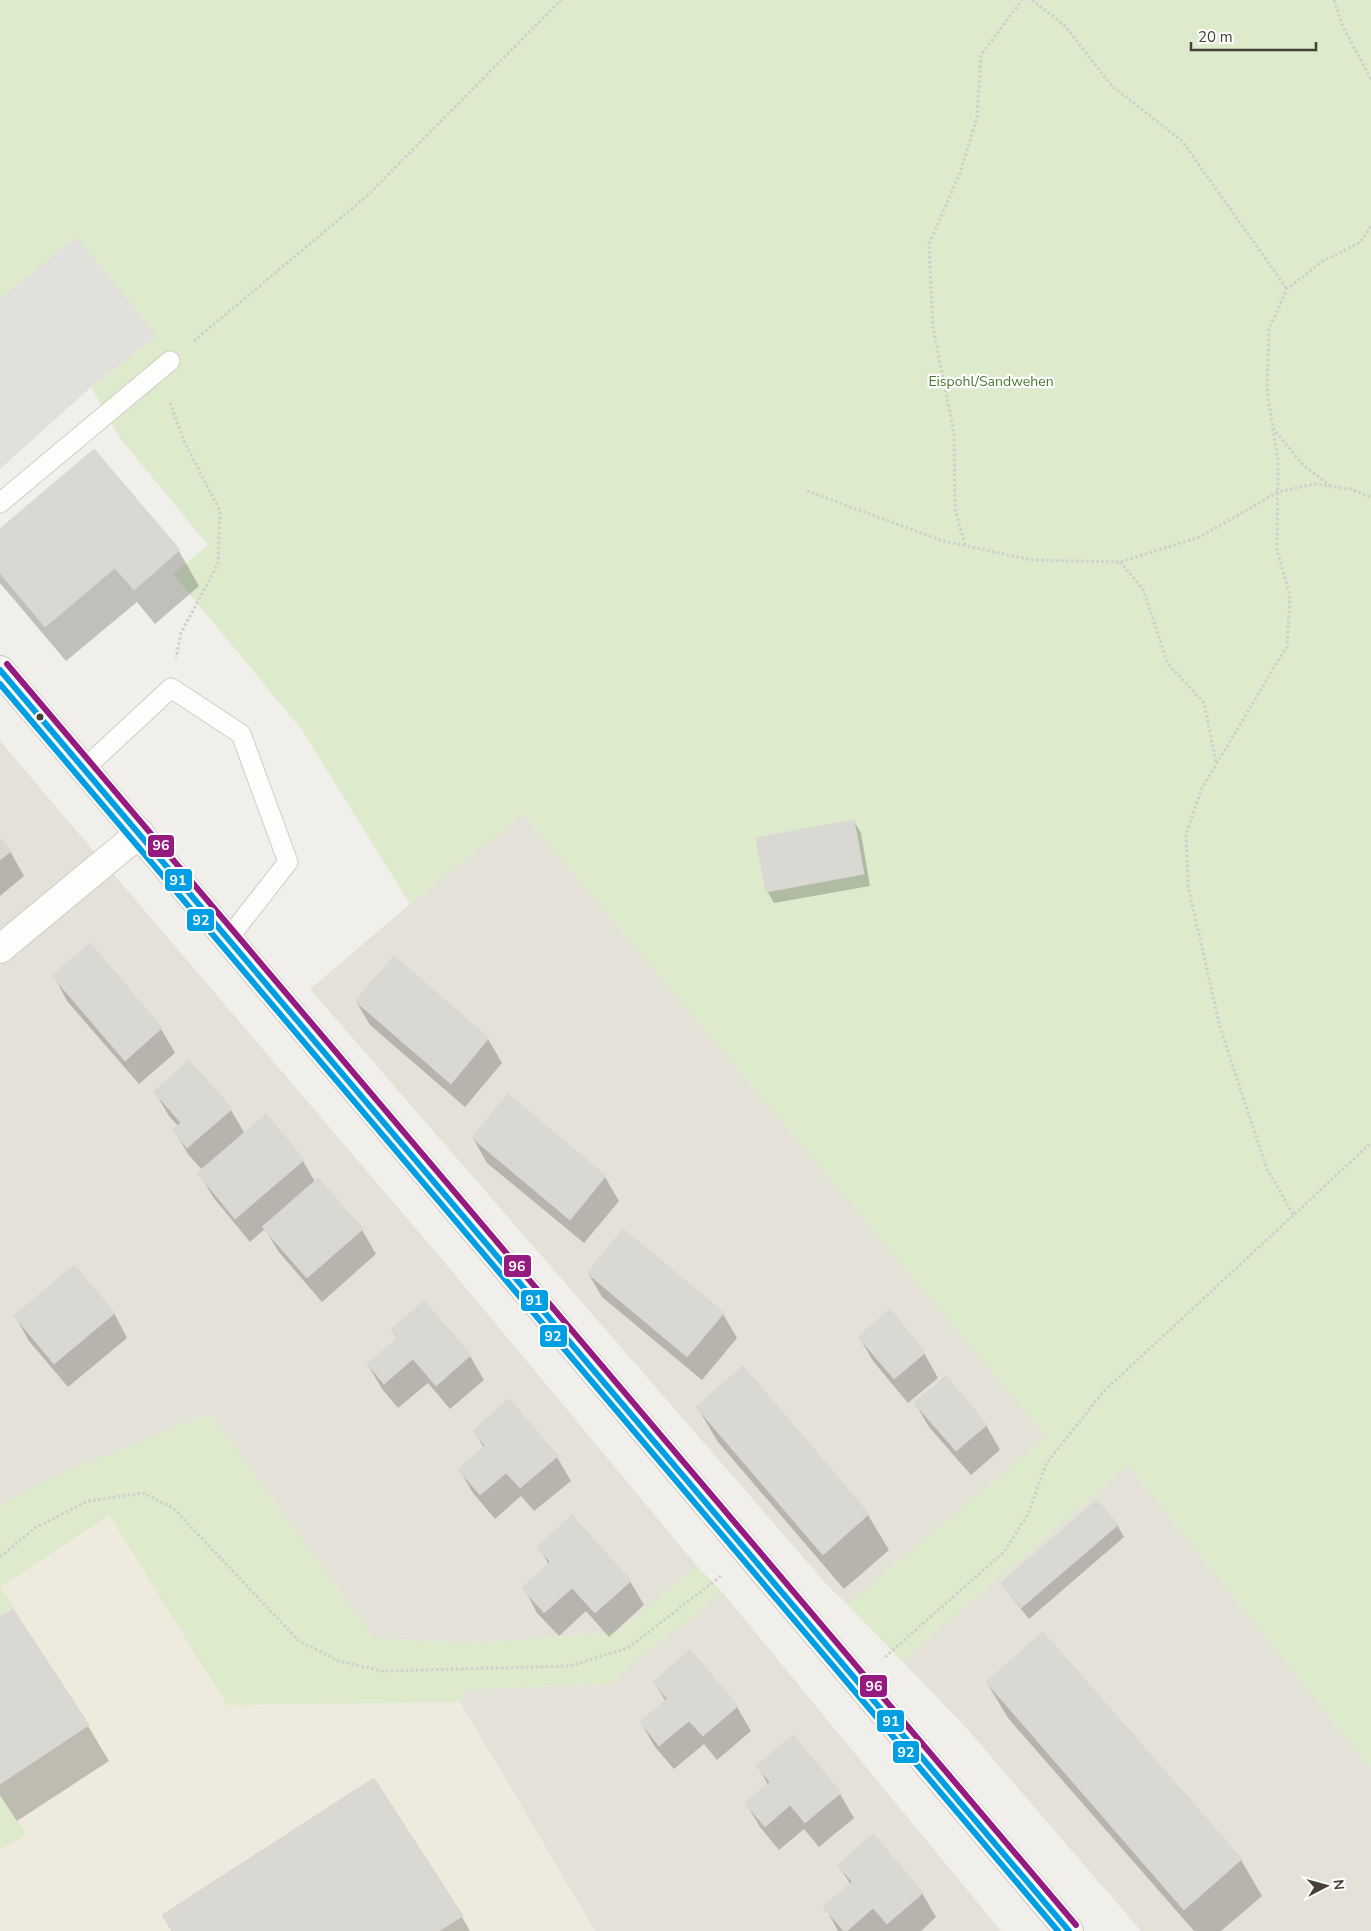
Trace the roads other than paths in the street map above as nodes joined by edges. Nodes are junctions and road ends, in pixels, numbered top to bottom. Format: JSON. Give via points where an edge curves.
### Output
{"nodes":[{"id":1,"x":170,"y":361,"type":"road end"},
{"id":2,"x":0,"y":503,"type":"edge"},
{"id":3,"x":0,"y":670,"type":"edge"},
{"id":4,"x":85,"y":768,"type":"junction"},
{"id":5,"x":140,"y":833,"type":"junction"},
{"id":6,"x":227,"y":940,"type":"junction"},
{"id":7,"x":0,"y":949,"type":"edge"},
{"id":8,"x":1069,"y":1931,"type":"edge"}],
"edges":[{"from":1,"to":2,"type":"lane"},
{"from":3,"to":4,"type":"street"},
{"from":4,"to":5,"type":"street"},
{"from":4,"to":6,"type":"lane","via":[[171,688],[241,734],[288,862]]},
{"from":5,"to":6,"type":"street"},
{"from":5,"to":7,"type":"street"},
{"from":6,"to":8,"type":"street"}]}
